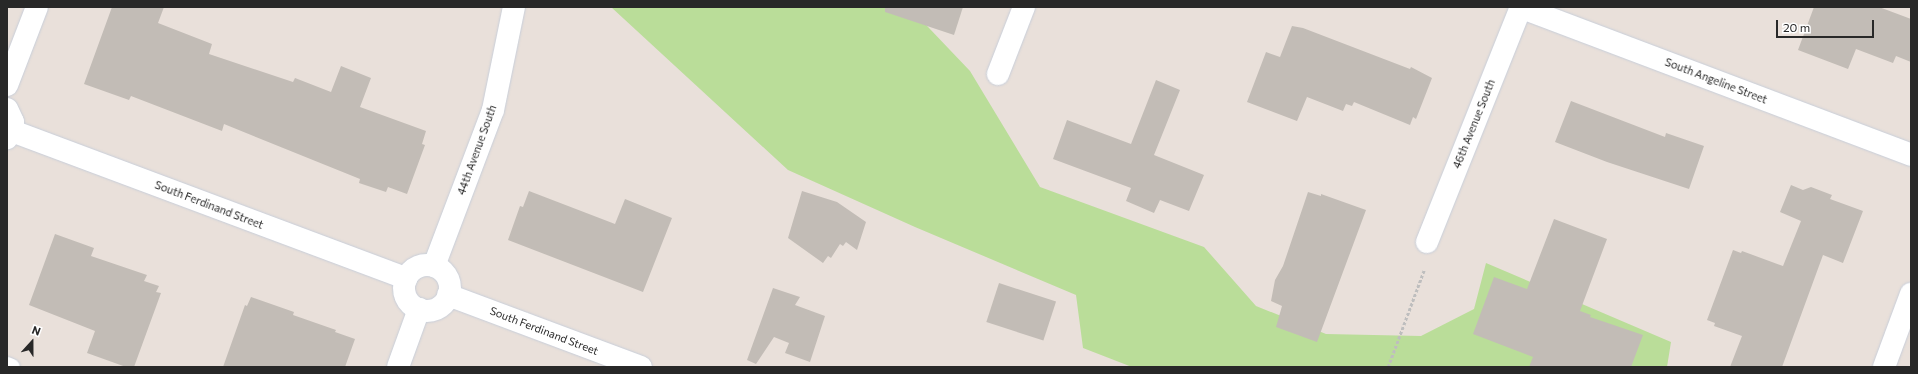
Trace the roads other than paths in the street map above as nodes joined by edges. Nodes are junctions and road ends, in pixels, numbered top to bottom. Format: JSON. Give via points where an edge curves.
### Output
{"nodes":[{"id":1,"x":37,"y":7,"type":"edge"},
{"id":2,"x":514,"y":7,"type":"edge"},
{"id":3,"x":1024,"y":7,"type":"edge"},
{"id":4,"x":1521,"y":7,"type":"edge"},
{"id":5,"x":998,"y":74,"type":"dead end"},
{"id":6,"x":7,"y":85,"type":"edge"},
{"id":7,"x":7,"y":109,"type":"edge"},
{"id":8,"x":9,"y":135,"type":"edge"},
{"id":9,"x":1911,"y":155,"type":"edge"},
{"id":10,"x":1427,"y":242,"type":"dead end"},
{"id":11,"x":434,"y":266,"type":"junction"},
{"id":12,"x":406,"y":278,"type":"junction"},
{"id":13,"x":1911,"y":294,"type":"edge"},
{"id":14,"x":448,"y":295,"type":"junction"},
{"id":15,"x":418,"y":309,"type":"junction"},
{"id":16,"x":7,"y":365,"type":"edge"},
{"id":17,"x":12,"y":367,"type":"edge"},
{"id":18,"x":398,"y":367,"type":"edge"},
{"id":19,"x":641,"y":367,"type":"edge"},
{"id":20,"x":1884,"y":367,"type":"edge"}],
"edges":[{"from":1,"to":6,"type":"street"},
{"from":2,"to":11,"type":"street","name":"44th Avenue South","via":[[493,110]]},
{"from":3,"to":5,"type":"street"},
{"from":4,"to":9,"type":"street","name":"South Angeline Street"},
{"from":4,"to":10,"type":"street","name":"46th Avenue South"},
{"from":7,"to":8,"type":"street","via":[[13,122]]},
{"from":8,"to":12,"type":"street","name":"South Ferdinand Street"},
{"from":11,"to":12,"type":"street","via":[[418,266]]},
{"from":11,"to":14,"type":"street","via":[[447,276]]},
{"from":12,"to":15,"type":"street","via":[[405,296]]},
{"from":13,"to":20,"type":"street"},
{"from":14,"to":15,"type":"street","via":[[442,305],[435,310]]},
{"from":14,"to":19,"type":"street","name":"South Ferdinand Street"},
{"from":15,"to":18,"type":"street"},
{"from":16,"to":17,"type":"lane"}]}
